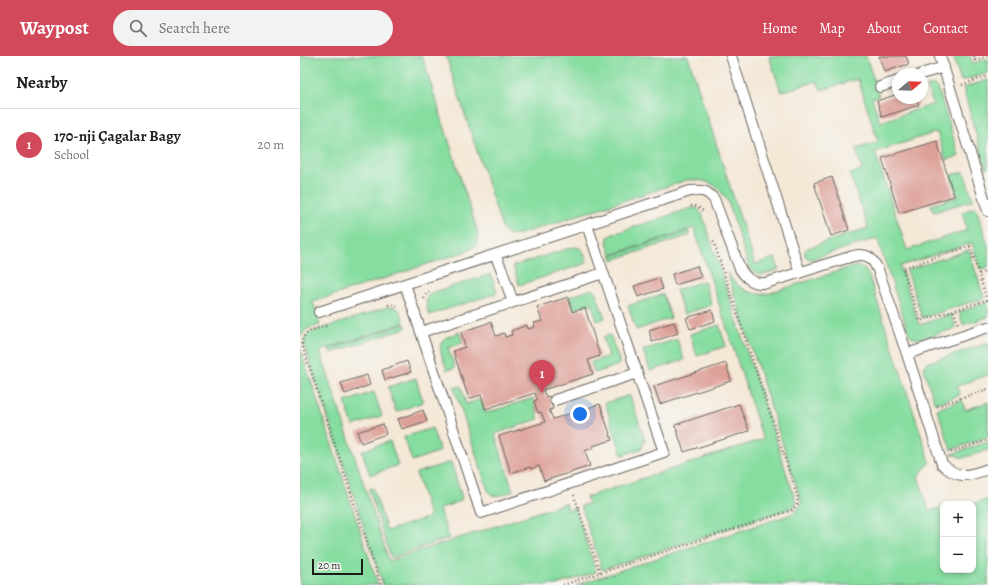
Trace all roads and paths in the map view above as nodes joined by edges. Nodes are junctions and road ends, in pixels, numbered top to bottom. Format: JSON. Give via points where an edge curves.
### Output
{"nodes":[{"id":1,"x":731,"y":56,"type":"edge"},
{"id":2,"x":940,"y":56,"type":"edge"},
{"id":3,"x":974,"y":56,"type":"edge"},
{"id":4,"x":988,"y":56,"type":"edge"},
{"id":5,"x":944,"y":67,"type":"junction"},
{"id":6,"x":928,"y":72,"type":"edge"},
{"id":7,"x":988,"y":76,"type":"edge"},
{"id":8,"x":892,"y":83,"type":"edge"},
{"id":9,"x":959,"y":85,"type":"dead end"},
{"id":10,"x":880,"y":87,"type":"dead end"},
{"id":11,"x":986,"y":193,"type":"edge"},
{"id":12,"x":690,"y":206,"type":"dead end"},
{"id":13,"x":988,"y":211,"type":"edge"},
{"id":14,"x":704,"y":213,"type":"dead end"},
{"id":15,"x":587,"y":225,"type":"junction"},
{"id":16,"x":712,"y":235,"type":"dead end"},
{"id":17,"x":495,"y":255,"type":"junction"},
{"id":18,"x":988,"y":271,"type":"edge"},
{"id":19,"x":604,"y":273,"type":"junction"},
{"id":20,"x":800,"y":273,"type":"junction"},
{"id":21,"x":979,"y":274,"type":"junction"},
{"id":22,"x":405,"y":284,"type":"junction"},
{"id":23,"x":512,"y":302,"type":"junction"},
{"id":24,"x":382,"y":307,"type":"dead end"},
{"id":25,"x":403,"y":310,"type":"dead end"},
{"id":26,"x":954,"y":310,"type":"junction"},
{"id":27,"x":319,"y":312,"type":"dead end"},
{"id":28,"x":331,"y":324,"type":"dead end"},
{"id":29,"x":959,"y":327,"type":"dead end"},
{"id":30,"x":988,"y":327,"type":"edge"},
{"id":31,"x":421,"y":332,"type":"junction"},
{"id":32,"x":907,"y":354,"type":"junction"},
{"id":33,"x":637,"y":373,"type":"junction"},
{"id":34,"x":988,"y":389,"type":"edge"},
{"id":35,"x":556,"y":400,"type":"dead end"},
{"id":36,"x":934,"y":407,"type":"dead end"},
{"id":37,"x":988,"y":440,"type":"edge"},
{"id":38,"x":949,"y":453,"type":"dead end"},
{"id":39,"x":988,"y":469,"type":"edge"},
{"id":40,"x":571,"y":483,"type":"junction"},
{"id":41,"x":600,"y":573,"type":"junction"},
{"id":42,"x":381,"y":585,"type":"edge"},
{"id":43,"x":562,"y":585,"type":"edge"}],
"edges":[{"from":1,"to":20,"type":"lane"},
{"from":2,"to":5,"type":"lane"},
{"from":3,"to":4,"type":"path","via":[[975,60]]},
{"from":5,"to":6,"type":"lane"},
{"from":5,"to":11,"type":"lane"},
{"from":7,"to":9,"type":"path"},
{"from":8,"to":10,"type":"lane"},
{"from":11,"to":13,"type":"lane"},
{"from":12,"to":14,"type":"path","via":[[698,207]]},
{"from":15,"to":17,"type":"lane"},
{"from":15,"to":19,"type":"lane"},
{"from":15,"to":20,"type":"lane","via":[[690,191],[708,192],[714,199],[744,276],[758,284]]},
{"from":16,"to":41,"type":"path","via":[[798,498],[797,505],[792,510]]},
{"from":17,"to":22,"type":"lane"},
{"from":17,"to":23,"type":"lane"},
{"from":18,"to":21,"type":"path"},
{"from":19,"to":23,"type":"lane"},
{"from":19,"to":33,"type":"lane"},
{"from":20,"to":32,"type":"lane","via":[[860,254],[868,256],[875,262]]},
{"from":21,"to":26,"type":"path","via":[[987,300]]},
{"from":21,"to":26,"type":"path","via":[[970,246],[903,268],[920,321]]},
{"from":22,"to":27,"type":"lane"},
{"from":22,"to":31,"type":"lane"},
{"from":23,"to":31,"type":"lane"},
{"from":24,"to":25,"type":"path","via":[[393,305]]},
{"from":26,"to":29,"type":"path"},
{"from":28,"to":42,"type":"path","via":[[308,331],[303,336],[302,344]]},
{"from":30,"to":32,"type":"lane"},
{"from":31,"to":40,"type":"lane","via":[[481,513]]},
{"from":32,"to":39,"type":"lane","via":[[942,464],[964,476]]},
{"from":33,"to":35,"type":"lane"},
{"from":33,"to":40,"type":"lane","via":[[664,452]]},
{"from":34,"to":36,"type":"path"},
{"from":37,"to":38,"type":"path"},
{"from":40,"to":41,"type":"path"},
{"from":41,"to":43,"type":"path"}]}
